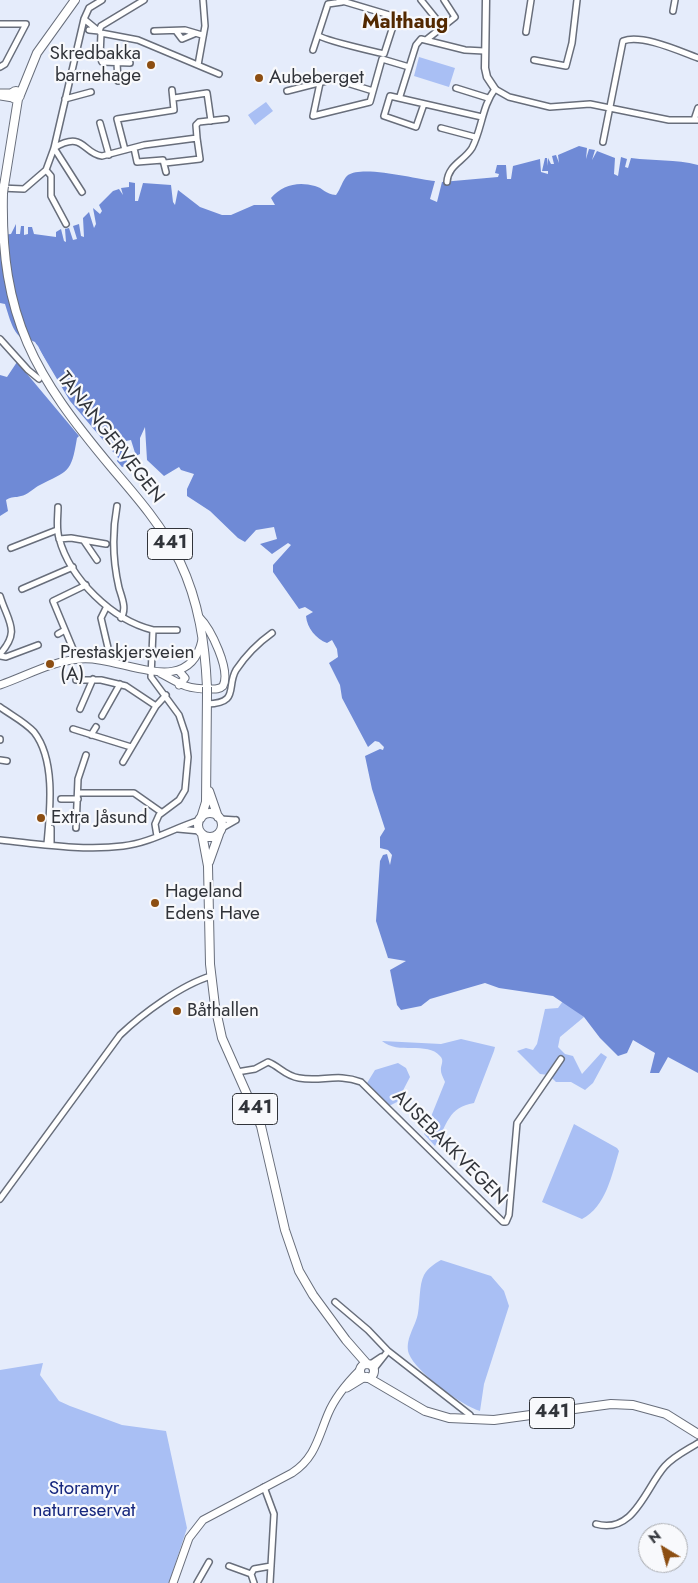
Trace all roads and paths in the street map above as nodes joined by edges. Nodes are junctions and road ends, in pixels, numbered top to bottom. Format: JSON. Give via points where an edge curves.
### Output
{"nodes":[{"id":1,"x":75,"y":0,"type":"edge"},
{"id":2,"x":79,"y":0,"type":"edge"},
{"id":3,"x":102,"y":0,"type":"edge"},
{"id":4,"x":144,"y":0,"type":"edge"},
{"id":5,"x":203,"y":0,"type":"edge"},
{"id":6,"x":421,"y":0,"type":"edge"},
{"id":7,"x":444,"y":0,"type":"edge"},
{"id":8,"x":486,"y":0,"type":"edge"},
{"id":9,"x":531,"y":0,"type":"edge"},
{"id":10,"x":578,"y":0,"type":"edge"},
{"id":11,"x":676,"y":0,"type":"edge"},
{"id":12,"x":340,"y":1,"type":"edge"},
{"id":13,"x":70,"y":8,"type":"junction"},
{"id":14,"x":673,"y":11,"type":"dead end"},
{"id":15,"x":84,"y":19,"type":"junction"},
{"id":16,"x":0,"y":24,"type":"edge"},
{"id":17,"x":442,"y":26,"type":"junction"},
{"id":18,"x":89,"y":30,"type":"dead end"},
{"id":19,"x":154,"y":31,"type":"dead end"},
{"id":20,"x":176,"y":31,"type":"junction"},
{"id":21,"x":100,"y":32,"type":"junction"},
{"id":22,"x":526,"y":32,"type":"dead end"},
{"id":23,"x":194,"y":34,"type":"junction"},
{"id":24,"x":202,"y":35,"type":"junction"},
{"id":25,"x":318,"y":35,"type":"junction"},
{"id":26,"x":426,"y":40,"type":"junction"},
{"id":27,"x":313,"y":50,"type":"dead end"},
{"id":28,"x":484,"y":51,"type":"junction"},
{"id":29,"x":698,"y":58,"type":"edge"},
{"id":30,"x":534,"y":60,"type":"dead end"},
{"id":31,"x":117,"y":63,"type":"junction"},
{"id":32,"x":130,"y":63,"type":"dead end"},
{"id":33,"x":198,"y":65,"type":"junction"},
{"id":34,"x":0,"y":67,"type":"edge"},
{"id":35,"x":409,"y":67,"type":"junction"},
{"id":36,"x":219,"y":74,"type":"dead end"},
{"id":37,"x":118,"y":81,"type":"dead end"},
{"id":38,"x":320,"y":82,"type":"junction"},
{"id":39,"x":456,"y":88,"type":"dead end"},
{"id":40,"x":495,"y":88,"type":"junction"},
{"id":41,"x":172,"y":90,"type":"dead end"},
{"id":42,"x":287,"y":91,"type":"dead end"},
{"id":43,"x":373,"y":91,"type":"junction"},
{"id":44,"x":91,"y":92,"type":"dead end"},
{"id":45,"x":0,"y":93,"type":"edge"},
{"id":46,"x":0,"y":96,"type":"edge"},
{"id":47,"x":16,"y":96,"type":"junction"},
{"id":48,"x":400,"y":96,"type":"junction"},
{"id":49,"x":174,"y":98,"type":"junction"},
{"id":50,"x":488,"y":98,"type":"junction"},
{"id":51,"x":65,"y":99,"type":"junction"},
{"id":52,"x":424,"y":104,"type":"junction"},
{"id":53,"x":609,"y":108,"type":"junction"},
{"id":54,"x":698,"y":108,"type":"edge"},
{"id":55,"x":482,"y":117,"type":"junction"},
{"id":56,"x":226,"y":119,"type":"dead end"},
{"id":57,"x":696,"y":120,"type":"edge"},
{"id":58,"x":211,"y":121,"type":"junction"},
{"id":59,"x":100,"y":123,"type":"dead end"},
{"id":60,"x":441,"y":128,"type":"dead end"},
{"id":61,"x":476,"y":137,"type":"junction"},
{"id":62,"x":198,"y":138,"type":"junction"},
{"id":63,"x":603,"y":142,"type":"dead end"},
{"id":64,"x":54,"y":148,"type":"junction"},
{"id":65,"x":134,"y":148,"type":"junction"},
{"id":66,"x":125,"y":150,"type":"junction"},
{"id":67,"x":109,"y":155,"type":"junction"},
{"id":68,"x":165,"y":163,"type":"junction"},
{"id":69,"x":46,"y":170,"type":"junction"},
{"id":70,"x":166,"y":172,"type":"dead end"},
{"id":71,"x":447,"y":182,"type":"dead end"},
{"id":72,"x":2,"y":189,"type":"edge"},
{"id":73,"x":82,"y":192,"type":"dead end"},
{"id":74,"x":66,"y":224,"type":"dead end"},
{"id":75,"x":0,"y":339,"type":"edge"},
{"id":76,"x":39,"y":379,"type":"dead end"},
{"id":77,"x":117,"y":506,"type":"dead end"},
{"id":78,"x":58,"y":507,"type":"dead end"},
{"id":79,"x":116,"y":513,"type":"junction"},
{"id":80,"x":123,"y":514,"type":"dead end"},
{"id":81,"x":58,"y":530,"type":"junction"},
{"id":82,"x":59,"y":539,"type":"junction"},
{"id":83,"x":84,"y":541,"type":"junction"},
{"id":84,"x":106,"y":544,"type":"dead end"},
{"id":85,"x":11,"y":548,"type":"dead end"},
{"id":86,"x":97,"y":560,"type":"dead end"},
{"id":87,"x":72,"y":566,"type":"junction"},
{"id":88,"x":35,"y":584,"type":"junction"},
{"id":89,"x":86,"y":584,"type":"junction"},
{"id":90,"x":22,"y":589,"type":"dead end"},
{"id":91,"x":38,"y":590,"type":"dead end"},
{"id":92,"x":0,"y":596,"type":"edge"},
{"id":93,"x":106,"y":608,"type":"junction"},
{"id":94,"x":199,"y":617,"type":"junction"},
{"id":95,"x":121,"y":618,"type":"junction"},
{"id":96,"x":65,"y":630,"type":"junction"},
{"id":97,"x":152,"y":630,"type":"junction"},
{"id":98,"x":177,"y":630,"type":"dead end"},
{"id":99,"x":272,"y":633,"type":"dead end"},
{"id":100,"x":58,"y":634,"type":"dead end"},
{"id":101,"x":203,"y":634,"type":"junction"},
{"id":102,"x":38,"y":645,"type":"dead end"},
{"id":103,"x":74,"y":649,"type":"dead end"},
{"id":104,"x":109,"y":652,"type":"dead end"},
{"id":105,"x":0,"y":655,"type":"edge"},
{"id":106,"x":151,"y":671,"type":"junction"},
{"id":107,"x":178,"y":671,"type":"junction"},
{"id":108,"x":159,"y":673,"type":"junction"},
{"id":109,"x":93,"y":679,"type":"junction"},
{"id":110,"x":76,"y":680,"type":"dead end"},
{"id":111,"x":0,"y":684,"type":"edge"},
{"id":112,"x":120,"y":684,"type":"junction"},
{"id":113,"x":179,"y":685,"type":"junction"},
{"id":114,"x":166,"y":695,"type":"junction"},
{"id":115,"x":207,"y":704,"type":"junction"},
{"id":116,"x":156,"y":706,"type":"junction"},
{"id":117,"x":0,"y":707,"type":"edge"},
{"id":118,"x":80,"y":709,"type":"dead end"},
{"id":119,"x":102,"y":716,"type":"dead end"},
{"id":120,"x":96,"y":727,"type":"dead end"},
{"id":121,"x":73,"y":730,"type":"dead end"},
{"id":122,"x":92,"y":735,"type":"junction"},
{"id":123,"x":131,"y":747,"type":"junction"},
{"id":124,"x":86,"y":755,"type":"dead end"},
{"id":125,"x":0,"y":760,"type":"edge"},
{"id":126,"x":7,"y":761,"type":"dead end"},
{"id":127,"x":122,"y":762,"type":"dead end"},
{"id":128,"x":206,"y":777,"type":"junction"},
{"id":129,"x":78,"y":796,"type":"junction"},
{"id":130,"x":61,"y":799,"type":"dead end"},
{"id":131,"x":160,"y":814,"type":"junction"},
{"id":132,"x":219,"y":818,"type":"junction"},
{"id":133,"x":201,"y":819,"type":"junction"},
{"id":134,"x":76,"y":828,"type":"dead end"},
{"id":135,"x":175,"y":830,"type":"junction"},
{"id":136,"x":221,"y":831,"type":"junction"},
{"id":137,"x":163,"y":833,"type":"junction"},
{"id":138,"x":201,"y":833,"type":"junction"},
{"id":139,"x":157,"y":836,"type":"junction"},
{"id":140,"x":0,"y":840,"type":"edge"},
{"id":141,"x":49,"y":844,"type":"junction"},
{"id":142,"x":208,"y":866,"type":"junction"},
{"id":143,"x":211,"y":976,"type":"junction"},
{"id":144,"x":561,"y":1059,"type":"dead end"},
{"id":145,"x":237,"y":1072,"type":"junction"},
{"id":146,"x":0,"y":1199,"type":"edge"},
{"id":147,"x":335,"y":1302,"type":"dead end"},
{"id":148,"x":386,"y":1353,"type":"junction"},
{"id":149,"x":367,"y":1370,"type":"junction"},
{"id":150,"x":470,"y":1415,"type":"dead end"},
{"id":151,"x":698,"y":1434,"type":"edge"},
{"id":152,"x":698,"y":1444,"type":"edge"},
{"id":153,"x":264,"y":1487,"type":"junction"},
{"id":154,"x":596,"y":1524,"type":"dead end"},
{"id":155,"x":209,"y":1562,"type":"dead end"},
{"id":156,"x":229,"y":1566,"type":"dead end"},
{"id":157,"x":271,"y":1566,"type":"junction"},
{"id":158,"x":251,"y":1574,"type":"junction"},
{"id":159,"x":173,"y":1583,"type":"edge"},
{"id":160,"x":196,"y":1583,"type":"edge"},
{"id":161,"x":254,"y":1583,"type":"edge"},
{"id":162,"x":270,"y":1583,"type":"edge"}],
"edges":[{"from":1,"to":13,"type":"main road","number":"441"},
{"from":2,"to":13,"type":"main road","number":"441"},
{"from":3,"to":15,"type":"street","via":[[89,8]]},
{"from":4,"to":21,"type":"street","via":[[101,26]]},
{"from":5,"to":24,"type":"street","via":[[205,26]]},
{"from":6,"to":17,"type":"street"},
{"from":7,"to":17,"type":"street","via":[[455,17]]},
{"from":8,"to":28,"type":"street"},
{"from":9,"to":22,"type":"street"},
{"from":10,"to":30,"type":"street","via":[[566,66]]},
{"from":11,"to":14,"type":"street"},
{"from":12,"to":25,"type":"street","via":[[328,4]]},
{"from":12,"to":25,"type":"street","via":[[396,17],[384,54],[328,41]]},
{"from":13,"to":47,"type":"main road","number":"441","via":[[43,44]]},
{"from":15,"to":21,"type":"street"},
{"from":15,"to":51,"type":"street"},
{"from":16,"to":34,"type":"street","via":[[26,24],[5,64]]},
{"from":17,"to":26,"type":"street"},
{"from":18,"to":21,"type":"street"},
{"from":19,"to":20,"type":"street"},
{"from":20,"to":23,"type":"street"},
{"from":20,"to":23,"type":"street","via":[[182,40]]},
{"from":21,"to":31,"type":"street","via":[[101,60]]},
{"from":21,"to":33,"type":"street","via":[[140,41]]},
{"from":23,"to":24,"type":"street"},
{"from":24,"to":33,"type":"street"},
{"from":25,"to":27,"type":"street"},
{"from":26,"to":28,"type":"street","via":[[465,50]]},
{"from":26,"to":35,"type":"street","via":[[418,41]]},
{"from":28,"to":40,"type":"street","via":[[485,73]]},
{"from":29,"to":53,"type":"street","via":[[647,41],[623,41]]},
{"from":31,"to":32,"type":"street"},
{"from":31,"to":37,"type":"street"},
{"from":33,"to":36,"type":"street"},
{"from":35,"to":43,"type":"street","via":[[382,59]]},
{"from":35,"to":48,"type":"street"},
{"from":38,"to":42,"type":"street"},
{"from":38,"to":43,"type":"street","via":[[334,79]]},
{"from":38,"to":43,"type":"street","via":[[313,116],[370,102]]},
{"from":39,"to":50,"type":"street"},
{"from":40,"to":50,"type":"street"},
{"from":40,"to":53,"type":"street","via":[[509,97],[550,107],[582,103]]},
{"from":41,"to":49,"type":"street"},
{"from":44,"to":51,"type":"street"},
{"from":45,"to":47,"type":"main road"},
{"from":46,"to":47,"type":"main road"},
{"from":47,"to":72,"type":"main road","number":"441"},
{"from":48,"to":52,"type":"street"},
{"from":48,"to":52,"type":"street","via":[[390,96],[384,116],[416,126]]},
{"from":49,"to":58,"type":"street","via":[[207,93]]},
{"from":49,"to":66,"type":"street","via":[[172,111],[117,119]]},
{"from":50,"to":55,"type":"street"},
{"from":51,"to":64,"type":"street"},
{"from":52,"to":55,"type":"street"},
{"from":53,"to":57,"type":"street","via":[[669,120]]},
{"from":53,"to":63,"type":"street"},
{"from":54,"to":57,"type":"street"},
{"from":55,"to":61,"type":"street"},
{"from":56,"to":58,"type":"street"},
{"from":58,"to":62,"type":"street","via":[[196,124]]},
{"from":59,"to":67,"type":"street"},
{"from":60,"to":61,"type":"street"},
{"from":61,"to":71,"type":"street","via":[[472,148],[450,169]]},
{"from":62,"to":65,"type":"street"},
{"from":62,"to":68,"type":"street","via":[[200,159]]},
{"from":64,"to":67,"type":"street","via":[[77,142],[85,144],[98,156]]},
{"from":64,"to":69,"type":"street"},
{"from":64,"to":73,"type":"street"},
{"from":65,"to":66,"type":"street"},
{"from":65,"to":68,"type":"street","via":[[138,163],[161,160]]},
{"from":66,"to":67,"type":"street"},
{"from":68,"to":70,"type":"street"},
{"from":69,"to":72,"type":"street","via":[[24,189]]},
{"from":69,"to":74,"type":"street","via":[[51,180],[51,196]]},
{"from":72,"to":94,"type":"main road","name":"TANANGERVEGEN","number":"441","via":[[2,256],[8,294],[28,351],[54,396],[168,540],[186,575]]},
{"from":75,"to":76,"type":"street"},
{"from":77,"to":79,"type":"street"},
{"from":78,"to":81,"type":"street"},
{"from":79,"to":80,"type":"street"},
{"from":79,"to":95,"type":"street","via":[[114,554],[124,611]]},
{"from":81,"to":82,"type":"street"},
{"from":81,"to":85,"type":"street"},
{"from":82,"to":83,"type":"street"},
{"from":82,"to":87,"type":"street"},
{"from":83,"to":84,"type":"street"},
{"from":83,"to":86,"type":"street"},
{"from":87,"to":88,"type":"street"},
{"from":87,"to":89,"type":"street"},
{"from":88,"to":90,"type":"street"},
{"from":88,"to":91,"type":"street"},
{"from":89,"to":93,"type":"street"},
{"from":89,"to":96,"type":"street","via":[[53,601]]},
{"from":92,"to":105,"type":"street","via":[[12,635]]},
{"from":93,"to":95,"type":"street"},
{"from":93,"to":104,"type":"street","via":[[101,616],[110,640]]},
{"from":94,"to":101,"type":"main road","name":"TANANGERVEGEN","number":"441"},
{"from":94,"to":113,"type":"main road","via":[[218,646],[225,685],[220,689],[200,689]]},
{"from":95,"to":97,"type":"street"},
{"from":96,"to":100,"type":"street"},
{"from":96,"to":103,"type":"street"},
{"from":97,"to":98,"type":"street"},
{"from":97,"to":106,"type":"street"},
{"from":99,"to":115,"type":"street","via":[[238,668],[229,696],[221,702]]},
{"from":101,"to":107,"type":"main road","via":[[196,657]]},
{"from":101,"to":115,"type":"main road","name":"TANANGERVEGEN","number":"441"},
{"from":102,"to":105,"type":"street","via":[[6,657]]},
{"from":106,"to":108,"type":"main road"},
{"from":106,"to":111,"type":"main road","via":[[107,660],[79,659]]},
{"from":106,"to":114,"type":"street","via":[[153,680]]},
{"from":107,"to":108,"type":"main road"},
{"from":107,"to":113,"type":"main road","via":[[186,678]]},
{"from":108,"to":113,"type":"main road"},
{"from":109,"to":110,"type":"street"},
{"from":109,"to":112,"type":"street"},
{"from":109,"to":118,"type":"street"},
{"from":112,"to":116,"type":"street","via":[[137,691]]},
{"from":112,"to":119,"type":"street"},
{"from":114,"to":116,"type":"street"},
{"from":114,"to":131,"type":"street","via":[[182,724],[188,757],[183,795]]},
{"from":115,"to":128,"type":"main road","name":"TANANGERVEGEN","number":"441"},
{"from":116,"to":123,"type":"street"},
{"from":117,"to":141,"type":"street","via":[[31,729],[40,741],[51,788]]},
{"from":120,"to":122,"type":"street"},
{"from":121,"to":122,"type":"street"},
{"from":122,"to":123,"type":"street"},
{"from":123,"to":127,"type":"street"},
{"from":124,"to":129,"type":"street","via":[[78,779]]},
{"from":125,"to":126,"type":"street"},
{"from":128,"to":132,"type":"main road","name":"TANANGERVEGEN","number":"441","via":[[210,798]]},
{"from":128,"to":133,"type":"main road","name":"TANANGERVEGEN","number":"441","via":[[206,802]]},
{"from":129,"to":130,"type":"street"},
{"from":129,"to":131,"type":"street","via":[[134,792]]},
{"from":129,"to":134,"type":"street"},
{"from":131,"to":137,"type":"street"},
{"from":131,"to":139,"type":"street","via":[[155,824]]},
{"from":132,"to":133,"type":"main road","via":[[212,814]]},
{"from":132,"to":136,"type":"main road","number":"441"},
{"from":132,"to":136,"type":"street","via":[[236,820]]},
{"from":133,"to":135,"type":"street"},
{"from":133,"to":138,"type":"main road","number":"441"},
{"from":135,"to":137,"type":"street"},
{"from":135,"to":138,"type":"street"},
{"from":136,"to":138,"type":"main road","via":[[209,837]]},
{"from":136,"to":142,"type":"main road","number":"441"},
{"from":137,"to":139,"type":"street"},
{"from":138,"to":142,"type":"main road","number":"441"},
{"from":139,"to":141,"type":"street","via":[[124,846]]},
{"from":140,"to":141,"type":"street"},
{"from":142,"to":143,"type":"main road","number":"441"},
{"from":143,"to":145,"type":"main road","number":"441","via":[[219,1025]]},
{"from":143,"to":146,"type":"street","via":[[170,998],[120,1035]]},
{"from":144,"to":145,"type":"street","name":"AUSEBAKKVEGEN","via":[[517,1123],[506,1222],[362,1082],[343,1076],[292,1077],[268,1062],[255,1069]]},
{"from":145,"to":149,"type":"main road","number":"441","via":[[261,1126],[285,1230],[295,1259],[313,1295]]},
{"from":147,"to":148,"type":"street","via":[[368,1330]]},
{"from":148,"to":149,"type":"street"},
{"from":148,"to":150,"type":"street"},
{"from":149,"to":151,"type":"main road","number":"441","via":[[402,1399],[436,1415],[477,1420],[510,1419],[611,1404],[633,1404],[666,1414]]},
{"from":149,"to":153,"type":"main road","via":[[339,1395],[328,1414],[320,1440],[305,1463]]},
{"from":152,"to":154,"type":"street","via":[[665,1466],[626,1520],[613,1526]]},
{"from":153,"to":157,"type":"street","via":[[274,1514]]},
{"from":153,"to":159,"type":"main road","via":[[216,1511],[198,1525],[189,1538]]},
{"from":155,"to":160,"type":"street"},
{"from":156,"to":158,"type":"street"},
{"from":157,"to":158,"type":"street","via":[[258,1567]]},
{"from":157,"to":162,"type":"street"},
{"from":158,"to":161,"type":"street"}]}
